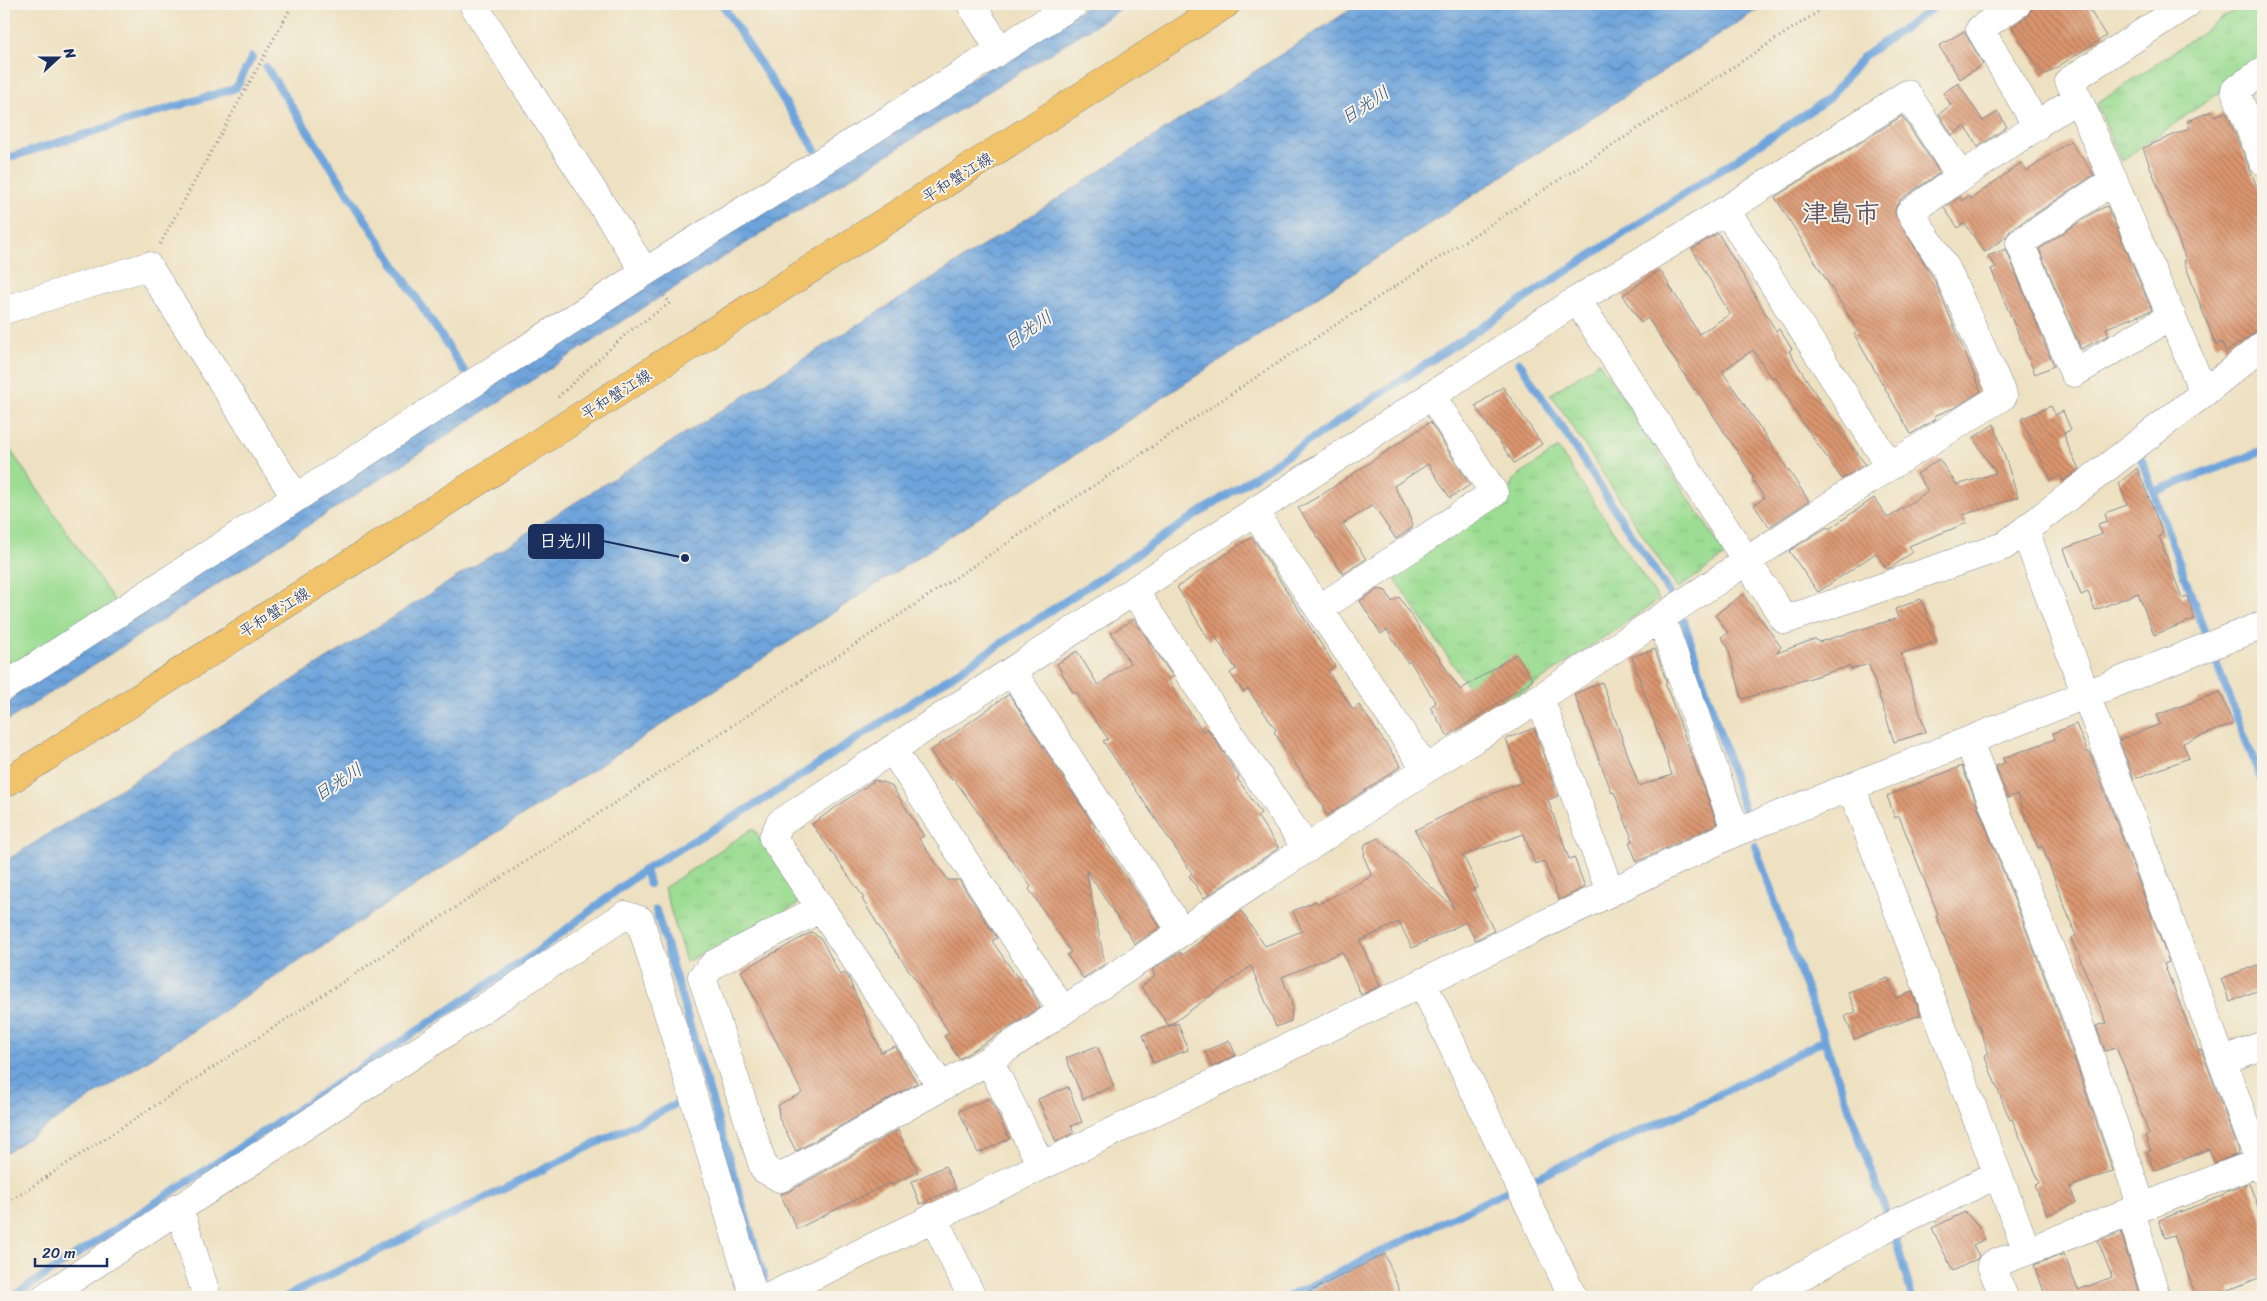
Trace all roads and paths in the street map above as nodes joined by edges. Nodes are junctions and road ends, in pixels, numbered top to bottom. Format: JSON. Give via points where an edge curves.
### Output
{"nodes":[{"id":1,"x":293,"y":4,"type":"edge"},
{"id":2,"x":473,"y":4,"type":"edge"},
{"id":3,"x":971,"y":4,"type":"edge"},
{"id":4,"x":1074,"y":4,"type":"edge"},
{"id":5,"x":1226,"y":4,"type":"edge"},
{"id":6,"x":1830,"y":4,"type":"edge"},
{"id":7,"x":2018,"y":4,"type":"edge"},
{"id":8,"x":2187,"y":4,"type":"edge"},
{"id":9,"x":1000,"y":50,"type":"junction"},
{"id":10,"x":2263,"y":71,"type":"edge"},
{"id":11,"x":2078,"y":98,"type":"junction"},
{"id":12,"x":2036,"y":125,"type":"junction"},
{"id":13,"x":2263,"y":161,"type":"edge"},
{"id":14,"x":1961,"y":177,"type":"junction"},
{"id":15,"x":2114,"y":180,"type":"junction"},
{"id":16,"x":1726,"y":210,"type":"junction"},
{"id":17,"x":148,"y":266,"type":"junction"},
{"id":18,"x":645,"y":272,"type":"junction"},
{"id":19,"x":1577,"y":300,"type":"junction"},
{"id":20,"x":670,"y":303,"type":"dead end"},
{"id":21,"x":4,"y":310,"type":"edge"},
{"id":22,"x":2172,"y":316,"type":"junction"},
{"id":23,"x":2263,"y":344,"type":"edge"},
{"id":24,"x":2204,"y":393,"type":"junction"},
{"id":25,"x":1432,"y":395,"type":"junction"},
{"id":26,"x":554,"y":401,"type":"dead end"},
{"id":27,"x":1890,"y":466,"type":"junction"},
{"id":28,"x":296,"y":498,"type":"junction"},
{"id":29,"x":1254,"y":512,"type":"junction"},
{"id":30,"x":2025,"y":531,"type":"junction"},
{"id":31,"x":1748,"y":562,"type":"junction"},
{"id":32,"x":1134,"y":591,"type":"junction"},
{"id":33,"x":1319,"y":609,"type":"junction"},
{"id":34,"x":1661,"y":618,"type":"junction"},
{"id":35,"x":2263,"y":625,"type":"edge"},
{"id":36,"x":1012,"y":671,"type":"junction"},
{"id":37,"x":4,"y":687,"type":"edge"},
{"id":38,"x":2086,"y":696,"type":"junction"},
{"id":39,"x":1540,"y":698,"type":"junction"},
{"id":40,"x":1969,"y":742,"type":"junction"},
{"id":41,"x":892,"y":749,"type":"junction"},
{"id":42,"x":1426,"y":769,"type":"junction"},
{"id":43,"x":4,"y":784,"type":"edge"},
{"id":44,"x":1852,"y":787,"type":"junction"},
{"id":45,"x":1736,"y":832,"type":"junction"},
{"id":46,"x":1307,"y":848,"type":"junction"},
{"id":47,"x":1610,"y":892,"type":"junction"},
{"id":48,"x":820,"y":908,"type":"junction"},
{"id":49,"x":1182,"y":932,"type":"junction"},
{"id":50,"x":1422,"y":982,"type":"junction"},
{"id":51,"x":1063,"y":1010,"type":"junction"},
{"id":52,"x":2263,"y":1045,"type":"edge"},
{"id":53,"x":989,"y":1060,"type":"junction"},
{"id":54,"x":2222,"y":1061,"type":"junction"},
{"id":55,"x":941,"y":1086,"type":"junction"},
{"id":56,"x":1041,"y":1165,"type":"junction"},
{"id":57,"x":2262,"y":1166,"type":"edge"},
{"id":58,"x":1998,"y":1174,"type":"junction"},
{"id":59,"x":4,"y":1205,"type":"edge"},
{"id":60,"x":179,"y":1207,"type":"junction"},
{"id":61,"x":2137,"y":1209,"type":"junction"},
{"id":62,"x":933,"y":1217,"type":"junction"},
{"id":63,"x":2028,"y":1251,"type":"junction"},
{"id":64,"x":45,"y":1297,"type":"edge"},
{"id":65,"x":207,"y":1297,"type":"edge"},
{"id":66,"x":754,"y":1297,"type":"edge"},
{"id":67,"x":769,"y":1297,"type":"edge"},
{"id":68,"x":972,"y":1297,"type":"edge"},
{"id":69,"x":1573,"y":1297,"type":"edge"},
{"id":70,"x":1765,"y":1297,"type":"edge"},
{"id":71,"x":2004,"y":1297,"type":"edge"},
{"id":72,"x":2156,"y":1297,"type":"edge"}],
"edges":[{"from":1,"to":17,"type":"path"},
{"from":2,"to":18,"type":"street"},
{"from":3,"to":9,"type":"street"},
{"from":4,"to":9,"type":"street"},
{"from":5,"to":43,"type":"main road","name":"平和蟹江線"},
{"from":6,"to":59,"type":"path","via":[[1300,348]]},
{"from":7,"to":12,"type":"street","via":[[1980,28]]},
{"from":8,"to":11,"type":"street","via":[[2069,81]]},
{"from":9,"to":18,"type":"street"},
{"from":10,"to":13,"type":"street","via":[[2235,90]]},
{"from":11,"to":12,"type":"street"},
{"from":11,"to":15,"type":"street"},
{"from":12,"to":14,"type":"street"},
{"from":14,"to":16,"type":"street","via":[[1907,94]]},
{"from":14,"to":27,"type":"street","via":[[1910,212],[1946,268],[2003,396]]},
{"from":15,"to":22,"type":"street"},
{"from":15,"to":22,"type":"street","via":[[2020,244],[2074,373]]},
{"from":16,"to":19,"type":"street"},
{"from":16,"to":27,"type":"street"},
{"from":17,"to":21,"type":"street"},
{"from":17,"to":28,"type":"street"},
{"from":18,"to":28,"type":"street"},
{"from":19,"to":25,"type":"street"},
{"from":19,"to":31,"type":"street"},
{"from":20,"to":26,"type":"path","via":[[627,333]]},
{"from":22,"to":24,"type":"street"},
{"from":23,"to":24,"type":"street"},
{"from":24,"to":30,"type":"street"},
{"from":25,"to":29,"type":"street"},
{"from":25,"to":33,"type":"street","via":[[1494,493]]},
{"from":27,"to":31,"type":"street"},
{"from":28,"to":37,"type":"street"},
{"from":29,"to":32,"type":"street"},
{"from":29,"to":33,"type":"street"},
{"from":30,"to":31,"type":"street","via":[[2004,546],[1785,620]]},
{"from":30,"to":38,"type":"street"},
{"from":31,"to":34,"type":"street"},
{"from":32,"to":36,"type":"street"},
{"from":32,"to":46,"type":"street"},
{"from":33,"to":42,"type":"street"},
{"from":34,"to":39,"type":"street"},
{"from":34,"to":45,"type":"street"},
{"from":35,"to":38,"type":"street"},
{"from":36,"to":41,"type":"street"},
{"from":36,"to":49,"type":"street"},
{"from":38,"to":40,"type":"street"},
{"from":38,"to":54,"type":"street"},
{"from":39,"to":42,"type":"street"},
{"from":39,"to":47,"type":"street"},
{"from":40,"to":44,"type":"street"},
{"from":40,"to":61,"type":"street","via":[[2075,1012]]},
{"from":41,"to":48,"type":"street","via":[[780,823],[773,838]]},
{"from":41,"to":51,"type":"street"},
{"from":42,"to":46,"type":"street"},
{"from":44,"to":45,"type":"street"},
{"from":44,"to":58,"type":"street"},
{"from":45,"to":47,"type":"street"},
{"from":46,"to":49,"type":"street"},
{"from":47,"to":50,"type":"street"},
{"from":48,"to":55,"type":"street"},
{"from":48,"to":55,"type":"street","via":[[714,964],[702,977],[764,1168],[780,1178]]},
{"from":49,"to":51,"type":"street"},
{"from":50,"to":56,"type":"street"},
{"from":50,"to":69,"type":"street"},
{"from":51,"to":53,"type":"street"},
{"from":52,"to":54,"type":"street"},
{"from":53,"to":55,"type":"street"},
{"from":53,"to":56,"type":"street"},
{"from":54,"to":57,"type":"street"},
{"from":56,"to":62,"type":"street"},
{"from":57,"to":61,"type":"street"},
{"from":58,"to":63,"type":"street"},
{"from":58,"to":70,"type":"street","via":[[1882,1230]]},
{"from":60,"to":64,"type":"street"},
{"from":60,"to":65,"type":"street"},
{"from":60,"to":66,"type":"street","via":[[625,915],[640,920]]},
{"from":61,"to":63,"type":"street"},
{"from":61,"to":72,"type":"street"},
{"from":62,"to":67,"type":"street"},
{"from":62,"to":68,"type":"street"},
{"from":63,"to":71,"type":"street","via":[[1992,1265]]}]}
